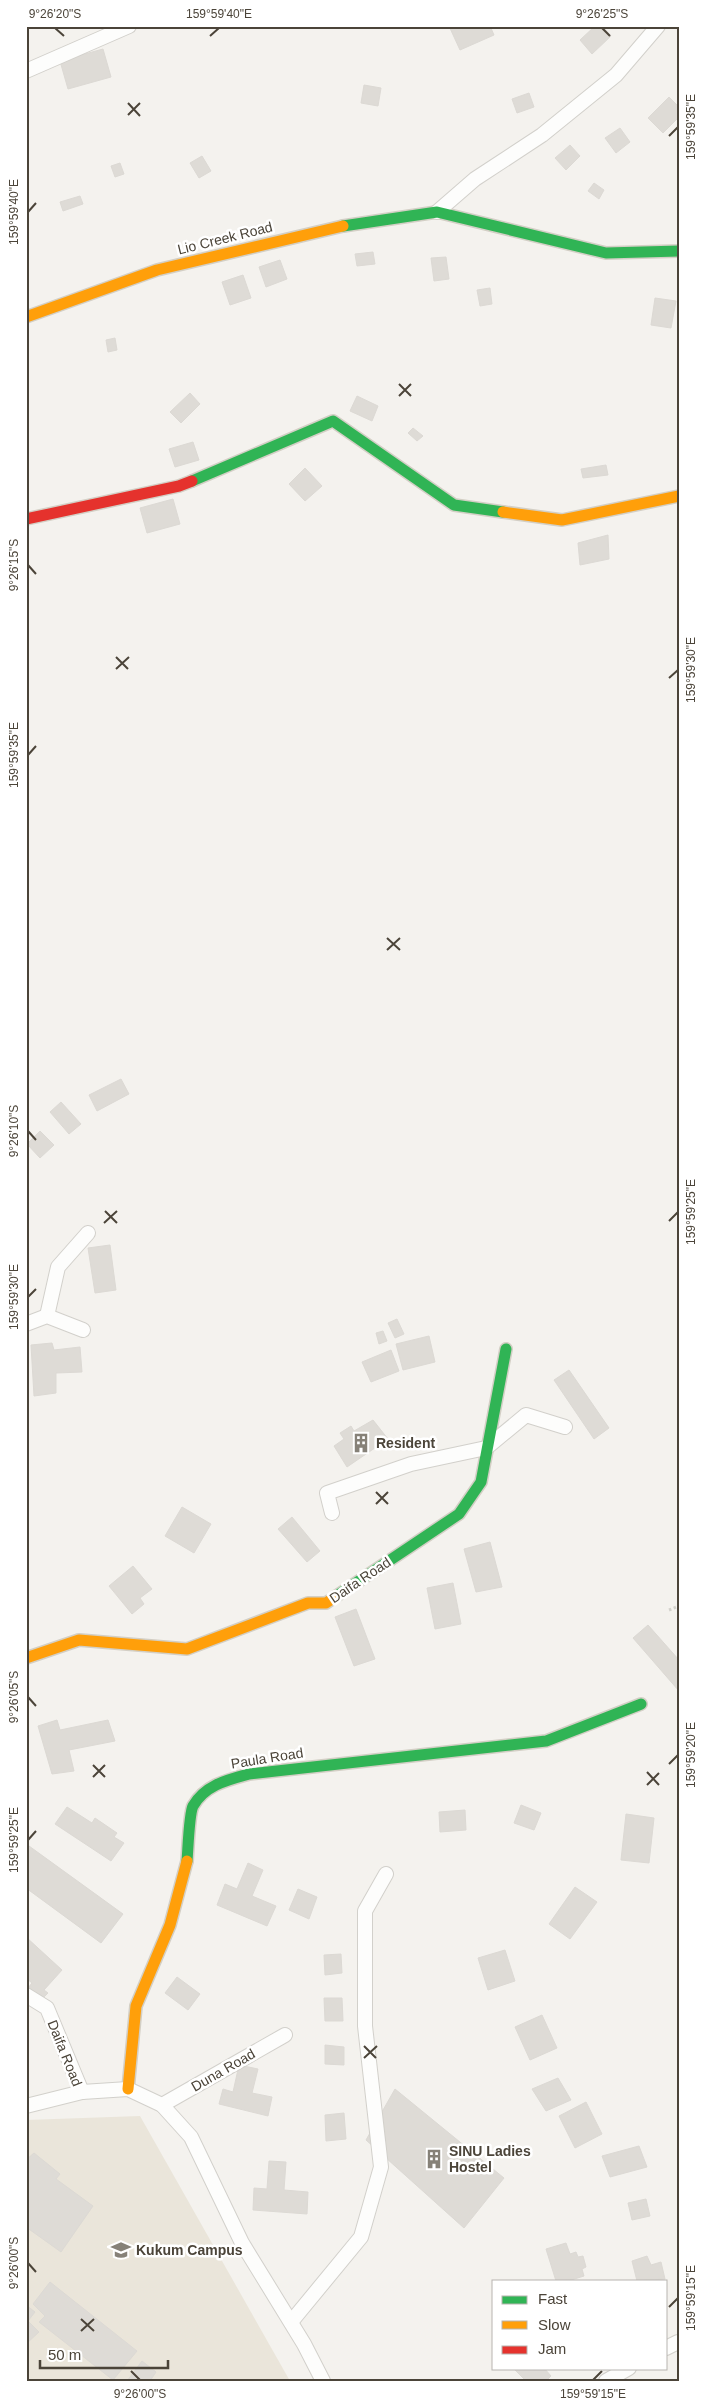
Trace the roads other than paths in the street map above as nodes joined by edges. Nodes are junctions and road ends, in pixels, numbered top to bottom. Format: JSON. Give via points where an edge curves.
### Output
{"nodes":[{"id":1,"x":128,"y":26,"type":"edge"},
{"id":2,"x":658,"y":26,"type":"edge"},
{"id":3,"x":26,"y":71,"type":"edge"},
{"id":4,"x":437,"y":212,"type":"junction"},
{"id":5,"x":679,"y":251,"type":"edge"},
{"id":6,"x":26,"y":317,"type":"edge"},
{"id":7,"x":679,"y":496,"type":"edge"},
{"id":8,"x":26,"y":519,"type":"edge"},
{"id":9,"x":88,"y":1232,"type":"dead end"},
{"id":10,"x":47,"y":1316,"type":"junction"},
{"id":11,"x":26,"y":1324,"type":"edge"},
{"id":12,"x":83,"y":1330,"type":"dead end"},
{"id":13,"x":506,"y":1349,"type":"dead end"},
{"id":14,"x":565,"y":1427,"type":"dead end"},
{"id":15,"x":486,"y":1448,"type":"junction"},
{"id":16,"x":332,"y":1513,"type":"dead end"},
{"id":17,"x":26,"y":1658,"type":"edge"},
{"id":18,"x":641,"y":1704,"type":"dead end"},
{"id":19,"x":386,"y":1874,"type":"dead end"},
{"id":20,"x":26,"y":1995,"type":"edge"},
{"id":21,"x":285,"y":2035,"type":"dead end"},
{"id":22,"x":128,"y":2089,"type":"junction"},
{"id":23,"x":82,"y":2092,"type":"junction"},
{"id":24,"x":162,"y":2105,"type":"junction"},
{"id":25,"x":26,"y":2106,"type":"edge"},
{"id":26,"x":291,"y":2322,"type":"junction"},
{"id":27,"x":625,"y":2370,"type":"edge"},
{"id":28,"x":323,"y":2381,"type":"edge"},
{"id":29,"x":606,"y":2381,"type":"edge"}],
"edges":[{"from":1,"to":3,"type":"street"},
{"from":2,"to":4,"type":"street","via":[[616,75],[542,135],[475,179]]},
{"from":4,"to":5,"type":"street","via":[[606,252]]},
{"from":4,"to":6,"type":"street","name":"Lio Creek Road","via":[[329,228],[157,270]]},
{"from":7,"to":8,"type":"street","via":[[562,520],[454,504],[333,422],[180,486]]},
{"from":9,"to":10,"type":"street","via":[[58,1267]]},
{"from":10,"to":11,"type":"street"},
{"from":10,"to":12,"type":"street"},
{"from":13,"to":15,"type":"street","name":"Daifa Road"},
{"from":14,"to":15,"type":"street","via":[[526,1415]]},
{"from":15,"to":16,"type":"street","via":[[411,1464],[327,1493]]},
{"from":15,"to":17,"type":"street","name":"Daifa Road","via":[[481,1482],[459,1514],[326,1603],[308,1603],[187,1649],[79,1640]]},
{"from":18,"to":22,"type":"street","name":"Paula Road","via":[[546,1741],[249,1774],[210,1787],[192,1807],[186,1867],[170,1925],[136,2006]]},
{"from":19,"to":26,"type":"street","via":[[365,1911],[365,2026],[381,2167],[361,2237]]},
{"from":20,"to":23,"type":"street","name":"Daifa Road","via":[[47,2008]]},
{"from":21,"to":24,"type":"street","name":"Duna Road"},
{"from":22,"to":23,"type":"street"},
{"from":22,"to":24,"type":"street"},
{"from":23,"to":25,"type":"street"},
{"from":24,"to":26,"type":"street","via":[[191,2137],[242,2243]]},
{"from":26,"to":28,"type":"street"},
{"from":27,"to":29,"type":"street"}]}
